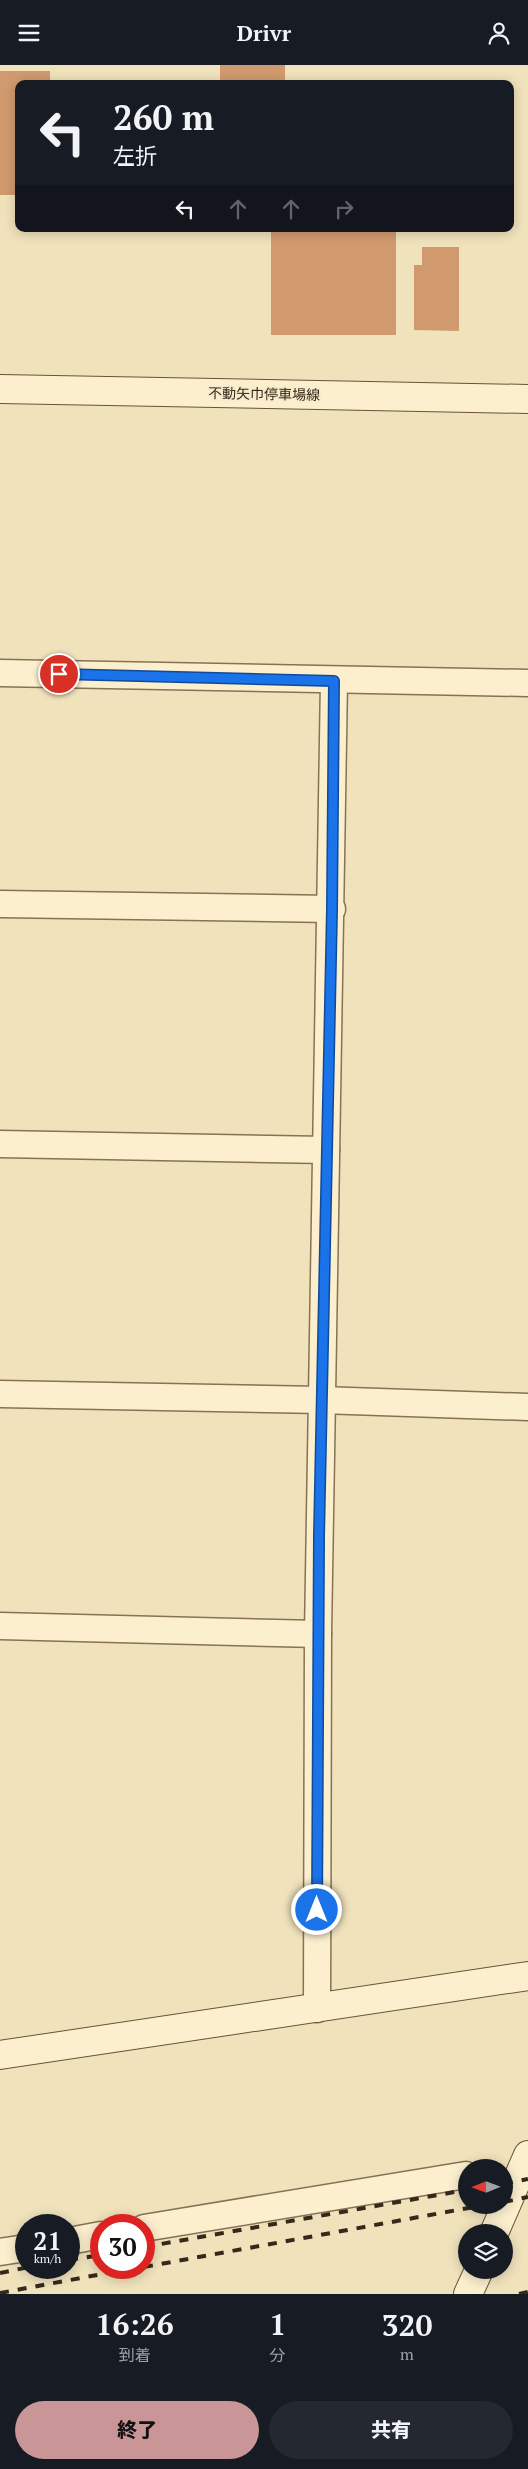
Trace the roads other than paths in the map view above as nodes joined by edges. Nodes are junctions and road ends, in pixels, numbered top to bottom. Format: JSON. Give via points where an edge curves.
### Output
{"nodes":[{"id":1,"x":0,"y":389,"type":"edge"},
{"id":2,"x":528,"y":399,"type":"edge"},
{"id":3,"x":0,"y":673,"type":"edge"},
{"id":4,"x":334,"y":681,"type":"junction"},
{"id":5,"x":528,"y":683,"type":"edge"},
{"id":6,"x":0,"y":904,"type":"edge"},
{"id":7,"x":332,"y":909,"type":"junction"},
{"id":8,"x":0,"y":1144,"type":"edge"},
{"id":9,"x":326,"y":1150,"type":"junction"},
{"id":10,"x":0,"y":1394,"type":"edge"},
{"id":11,"x":321,"y":1399,"type":"junction"},
{"id":12,"x":528,"y":1407,"type":"edge"},
{"id":13,"x":0,"y":1626,"type":"edge"},
{"id":14,"x":318,"y":1634,"type":"junction"},
{"id":15,"x":528,"y":1977,"type":"edge"},
{"id":16,"x":317,"y":2009,"type":"junction"},
{"id":17,"x":0,"y":2055,"type":"edge"},
{"id":18,"x":518,"y":2163,"type":"edge"},
{"id":19,"x":458,"y":2176,"type":"edge"},
{"id":20,"x":497,"y":2224,"type":"edge"},
{"id":21,"x":155,"y":2226,"type":"edge"},
{"id":22,"x":15,"y":2250,"type":"edge"},
{"id":23,"x":0,"y":2252,"type":"edge"},
{"id":24,"x":474,"y":2279,"type":"edge"},
{"id":25,"x":468,"y":2294,"type":"edge"}],
"edges":[{"from":1,"to":2,"type":"street","name":"不動矢巾停車場線"},
{"from":3,"to":4,"type":"street"},
{"from":4,"to":5,"type":"street"},
{"from":4,"to":7,"type":"street"},
{"from":6,"to":7,"type":"street"},
{"from":7,"to":9,"type":"street"},
{"from":8,"to":9,"type":"street"},
{"from":9,"to":11,"type":"street"},
{"from":10,"to":11,"type":"street"},
{"from":11,"to":12,"type":"street"},
{"from":11,"to":14,"type":"street"},
{"from":13,"to":14,"type":"street"},
{"from":14,"to":16,"type":"street"},
{"from":15,"to":16,"type":"street"},
{"from":16,"to":17,"type":"street"},
{"from":18,"to":20,"type":"street"},
{"from":19,"to":21,"type":"street"},
{"from":22,"to":23,"type":"street"},
{"from":24,"to":25,"type":"street"}]}
